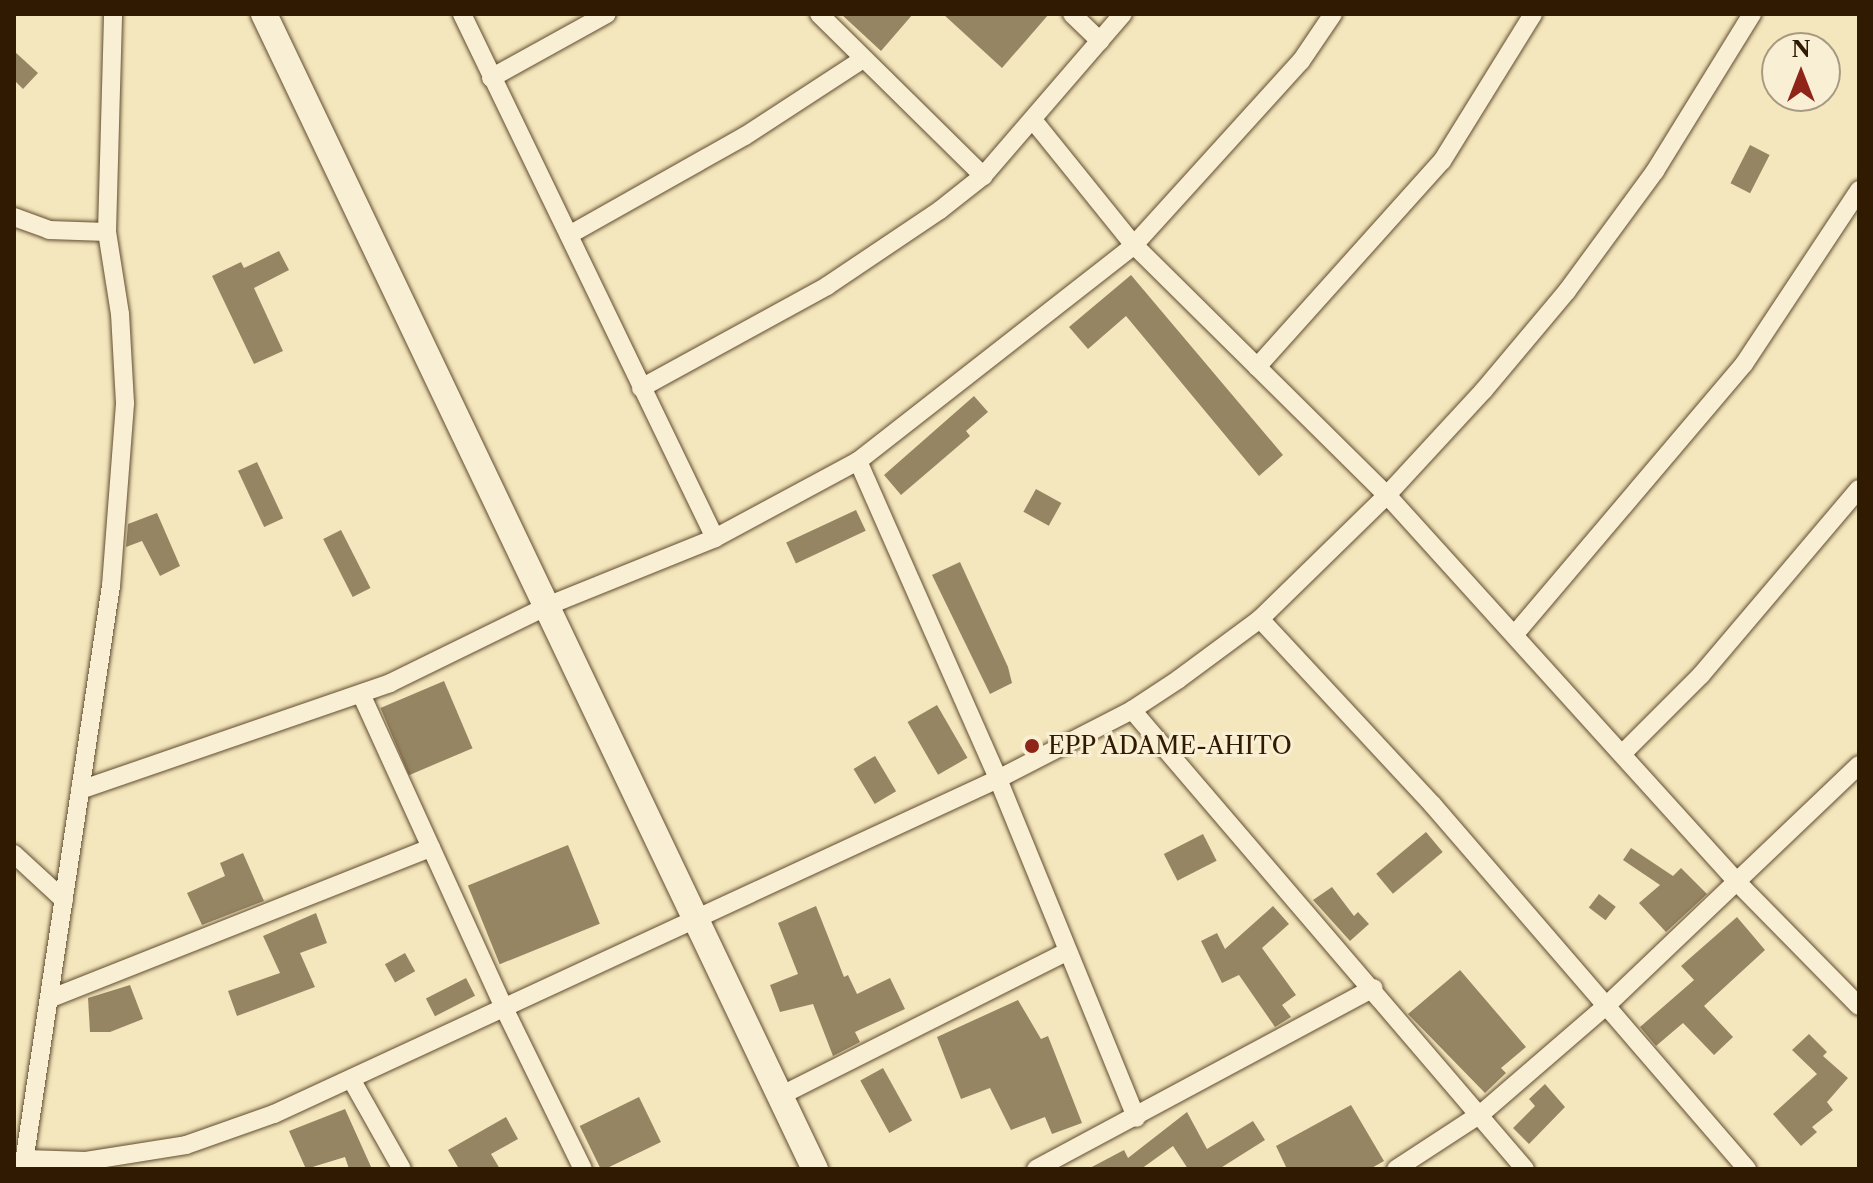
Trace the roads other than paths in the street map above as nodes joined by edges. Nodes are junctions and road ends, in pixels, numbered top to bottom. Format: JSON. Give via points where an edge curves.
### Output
{"nodes":[{"id":1,"x":113,"y":14,"type":"edge"},
{"id":2,"x":264,"y":14,"type":"edge"},
{"id":3,"x":462,"y":14,"type":"edge"},
{"id":4,"x":607,"y":14,"type":"edge"},
{"id":5,"x":819,"y":14,"type":"edge"},
{"id":6,"x":1072,"y":14,"type":"edge"},
{"id":7,"x":1123,"y":14,"type":"edge"},
{"id":8,"x":1333,"y":14,"type":"edge"},
{"id":9,"x":1533,"y":14,"type":"edge"},
{"id":10,"x":1752,"y":14,"type":"edge"},
{"id":11,"x":1100,"y":41,"type":"junction"},
{"id":12,"x":863,"y":59,"type":"junction"},
{"id":13,"x":491,"y":78,"type":"junction"},
{"id":14,"x":1033,"y":120,"type":"junction"},
{"id":15,"x":983,"y":176,"type":"junction"},
{"id":16,"x":1859,"y":190,"type":"edge"},
{"id":17,"x":14,"y":217,"type":"edge"},
{"id":18,"x":107,"y":232,"type":"junction"},
{"id":19,"x":569,"y":235,"type":"junction"},
{"id":20,"x":1134,"y":245,"type":"junction"},
{"id":21,"x":1257,"y":367,"type":"junction"},
{"id":22,"x":641,"y":388,"type":"junction"},
{"id":23,"x":858,"y":461,"type":"junction"},
{"id":24,"x":1859,"y":489,"type":"edge"},
{"id":25,"x":1387,"y":495,"type":"junction"},
{"id":26,"x":715,"y":538,"type":"junction"},
{"id":27,"x":547,"y":606,"type":"junction"},
{"id":28,"x":1260,"y":619,"type":"junction"},
{"id":29,"x":1515,"y":634,"type":"junction"},
{"id":30,"x":361,"y":694,"type":"junction"},
{"id":31,"x":1132,"y":710,"type":"junction"},
{"id":32,"x":1623,"y":753,"type":"junction"},
{"id":33,"x":1859,"y":765,"type":"edge"},
{"id":34,"x":998,"y":779,"type":"junction"},
{"id":35,"x":80,"y":790,"type":"junction"},
{"id":36,"x":431,"y":848,"type":"junction"},
{"id":37,"x":14,"y":854,"type":"edge"},
{"id":38,"x":1739,"y":884,"type":"junction"},
{"id":39,"x":64,"y":900,"type":"junction"},
{"id":40,"x":696,"y":919,"type":"junction"},
{"id":41,"x":1068,"y":951,"type":"junction"},
{"id":42,"x":1374,"y":988,"type":"junction"},
{"id":43,"x":49,"y":999,"type":"junction"},
{"id":44,"x":1607,"y":1005,"type":"junction"},
{"id":45,"x":1859,"y":1006,"type":"edge"},
{"id":46,"x":504,"y":1008,"type":"junction"},
{"id":47,"x":351,"y":1079,"type":"junction"},
{"id":48,"x":780,"y":1096,"type":"junction"},
{"id":49,"x":1482,"y":1113,"type":"junction"},
{"id":50,"x":1136,"y":1118,"type":"junction"},
{"id":51,"x":24,"y":1164,"type":"edge"},
{"id":52,"x":402,"y":1169,"type":"edge"},
{"id":53,"x":583,"y":1169,"type":"edge"},
{"id":54,"x":815,"y":1169,"type":"edge"},
{"id":55,"x":1036,"y":1169,"type":"edge"},
{"id":56,"x":1396,"y":1169,"type":"edge"},
{"id":57,"x":1525,"y":1169,"type":"edge"},
{"id":58,"x":1747,"y":1169,"type":"edge"}],
"edges":[{"from":1,"to":18,"type":"street"},
{"from":2,"to":27,"type":"main road"},
{"from":3,"to":13,"type":"street"},
{"from":4,"to":13,"type":"street"},
{"from":5,"to":12,"type":"street"},
{"from":6,"to":11,"type":"street"},
{"from":7,"to":11,"type":"street"},
{"from":8,"to":20,"type":"street","via":[[1301,61]]},
{"from":9,"to":21,"type":"street","via":[[1442,161]]},
{"from":10,"to":25,"type":"street","via":[[1655,171],[1567,291]]},
{"from":11,"to":14,"type":"street"},
{"from":12,"to":15,"type":"street"},
{"from":12,"to":19,"type":"street","via":[[745,136]]},
{"from":13,"to":19,"type":"street"},
{"from":14,"to":15,"type":"street"},
{"from":14,"to":20,"type":"street"},
{"from":15,"to":22,"type":"street","via":[[827,286]]},
{"from":16,"to":29,"type":"street","via":[[1744,364]]},
{"from":17,"to":18,"type":"street","via":[[49,230]]},
{"from":18,"to":35,"type":"street","via":[[120,314],[125,403],[111,586]]},
{"from":19,"to":22,"type":"street"},
{"from":20,"to":21,"type":"street"},
{"from":20,"to":23,"type":"street"},
{"from":21,"to":25,"type":"street"},
{"from":22,"to":26,"type":"street"},
{"from":23,"to":26,"type":"street"},
{"from":23,"to":34,"type":"street"},
{"from":24,"to":32,"type":"street","via":[[1701,675]]},
{"from":25,"to":28,"type":"street"},
{"from":25,"to":29,"type":"street"},
{"from":26,"to":27,"type":"street"},
{"from":27,"to":30,"type":"street"},
{"from":27,"to":40,"type":"main road"},
{"from":28,"to":31,"type":"street"},
{"from":28,"to":44,"type":"street","via":[[1432,804]]},
{"from":29,"to":32,"type":"street"},
{"from":30,"to":35,"type":"street"},
{"from":30,"to":36,"type":"street"},
{"from":31,"to":34,"type":"street"},
{"from":31,"to":42,"type":"street"},
{"from":32,"to":38,"type":"street"},
{"from":33,"to":38,"type":"street"},
{"from":34,"to":40,"type":"street"},
{"from":34,"to":41,"type":"street"},
{"from":35,"to":39,"type":"street"},
{"from":36,"to":43,"type":"street"},
{"from":36,"to":46,"type":"street"},
{"from":37,"to":39,"type":"street"},
{"from":38,"to":44,"type":"street"},
{"from":38,"to":45,"type":"street"},
{"from":39,"to":43,"type":"street"},
{"from":40,"to":46,"type":"street"},
{"from":40,"to":48,"type":"main road"},
{"from":41,"to":48,"type":"street"},
{"from":41,"to":50,"type":"street"},
{"from":42,"to":49,"type":"street"},
{"from":42,"to":50,"type":"street"},
{"from":43,"to":51,"type":"street"},
{"from":44,"to":49,"type":"street"},
{"from":44,"to":58,"type":"street"},
{"from":46,"to":47,"type":"street"},
{"from":46,"to":53,"type":"street"},
{"from":47,"to":51,"type":"street","via":[[186,1145],[86,1161]]},
{"from":47,"to":52,"type":"street"},
{"from":48,"to":54,"type":"main road"},
{"from":49,"to":56,"type":"street"},
{"from":49,"to":57,"type":"street"},
{"from":50,"to":55,"type":"street"}]}
